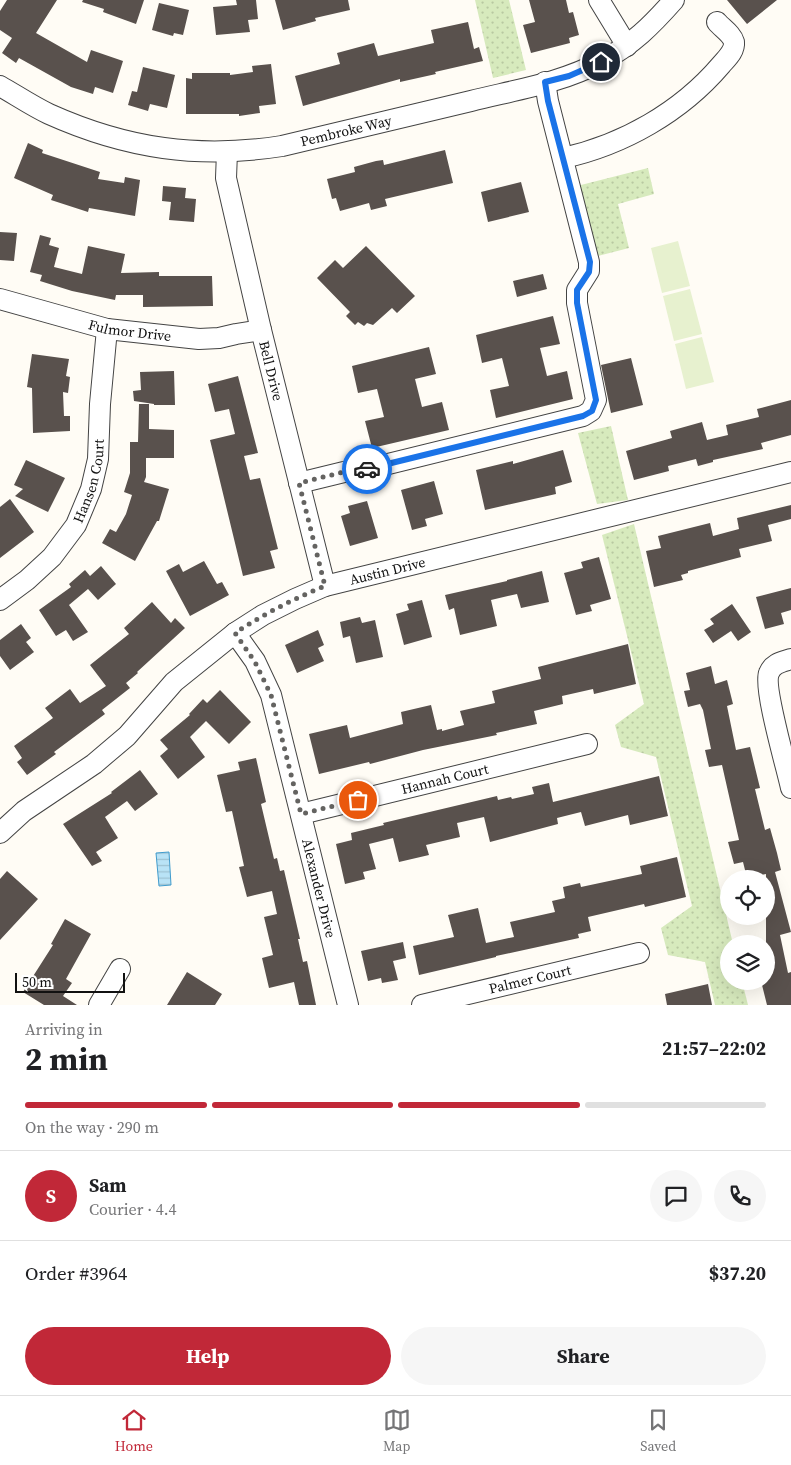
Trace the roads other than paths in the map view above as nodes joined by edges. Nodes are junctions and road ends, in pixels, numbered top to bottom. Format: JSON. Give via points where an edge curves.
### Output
{"nodes":[{"id":1,"x":599,"y":0,"type":"edge"},
{"id":2,"x":674,"y":0,"type":"edge"},
{"id":3,"x":717,"y":22,"type":"dead end"},
{"id":4,"x":627,"y":46,"type":"junction"},
{"id":5,"x":545,"y":82,"type":"junction"},
{"id":6,"x":0,"y":86,"type":"edge"},
{"id":7,"x":227,"y":152,"type":"junction"},
{"id":8,"x":563,"y":158,"type":"junction"},
{"id":9,"x":0,"y":299,"type":"edge"},
{"id":10,"x":108,"y":329,"type":"junction"},
{"id":11,"x":261,"y":330,"type":"junction"},
{"id":12,"x":791,"y":472,"type":"edge"},
{"id":13,"x":299,"y":483,"type":"junction"},
{"id":14,"x":325,"y":586,"type":"junction"},
{"id":15,"x":0,"y":600,"type":"edge"},
{"id":16,"x":235,"y":633,"type":"junction"},
{"id":17,"x":791,"y":659,"type":"edge"},
{"id":18,"x":587,"y":744,"type":"dead end"},
{"id":19,"x":791,"y":788,"type":"edge"},
{"id":20,"x":301,"y":814,"type":"junction"},
{"id":21,"x":0,"y":833,"type":"edge"},
{"id":22,"x":639,"y":953,"type":"dead end"},
{"id":23,"x":120,"y":969,"type":"dead end"},
{"id":24,"x":98,"y":1005,"type":"edge"},
{"id":25,"x":348,"y":1005,"type":"edge"},
{"id":26,"x":422,"y":1005,"type":"edge"}],
"edges":[{"from":1,"to":4,"type":"street"},
{"from":2,"to":4,"type":"street","name":"Pembroke Way","via":[[651,27]]},
{"from":3,"to":8,"type":"street","via":[[731,36],[733,50],[708,80],[642,129],[588,153]]},
{"from":4,"to":5,"type":"street","name":"Pembroke Way","via":[[569,76]]},
{"from":5,"to":7,"type":"street","name":"Pembroke Way","via":[[282,146]]},
{"from":5,"to":8,"type":"street"},
{"from":6,"to":7,"type":"street","name":"Pembroke Way","via":[[48,114],[101,135],[147,146]]},
{"from":7,"to":11,"type":"street","name":"Bell Drive","via":[[226,178]]},
{"from":8,"to":13,"type":"street","via":[[590,262],[589,272],[577,290],[577,303],[596,400],[592,411],[583,416],[376,467]]},
{"from":9,"to":10,"type":"street","name":"Fulmor Drive"},
{"from":10,"to":11,"type":"street","name":"Fulmor Drive","via":[[199,339]]},
{"from":10,"to":15,"type":"street","name":"Hansen Court","via":[[98,458],[91,489],[76,525],[52,557]]},
{"from":11,"to":13,"type":"street","name":"Bell Drive"},
{"from":12,"to":14,"type":"street","name":"Austin Drive"},
{"from":13,"to":14,"type":"street","name":"Bell Drive"},
{"from":14,"to":16,"type":"street","name":"Austin Drive","via":[[263,615]]},
{"from":16,"to":20,"type":"street","name":"Alexander Drive","via":[[255,662],[271,695]]},
{"from":16,"to":21,"type":"street","name":"Austin Drive","via":[[174,682],[114,747],[24,811]]},
{"from":17,"to":19,"type":"street","via":[[776,664],[768,674],[769,694]]},
{"from":18,"to":20,"type":"street","name":"Hannah Court"},
{"from":20,"to":25,"type":"street","name":"Alexander Drive"},
{"from":22,"to":26,"type":"street","name":"Palmer Court"},
{"from":23,"to":24,"type":"street"}]}
